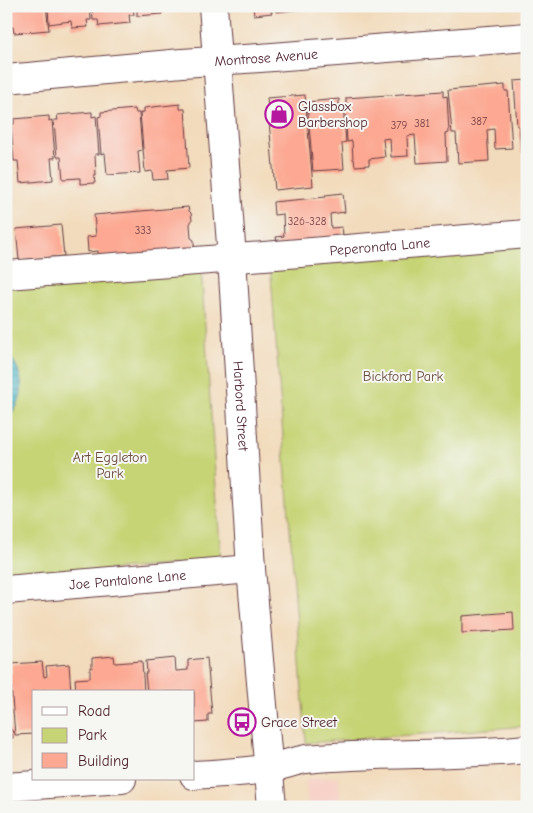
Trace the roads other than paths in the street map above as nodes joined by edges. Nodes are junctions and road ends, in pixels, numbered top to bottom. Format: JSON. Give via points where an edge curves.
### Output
{"nodes":[{"id":1,"x":213,"y":6,"type":"edge"},
{"id":2,"x":527,"y":36,"type":"edge"},
{"id":3,"x":218,"y":60,"type":"junction"},
{"id":4,"x":6,"y":79,"type":"edge"},
{"id":5,"x":527,"y":234,"type":"edge"},
{"id":6,"x":232,"y":258,"type":"junction"},
{"id":7,"x":6,"y":275,"type":"edge"},
{"id":8,"x":251,"y":569,"type":"junction"},
{"id":9,"x":6,"y":590,"type":"edge"},
{"id":10,"x":527,"y":749,"type":"edge"},
{"id":11,"x":268,"y":768,"type":"junction"},
{"id":12,"x":195,"y":775,"type":"edge"},
{"id":13,"x":108,"y":780,"type":"edge"},
{"id":14,"x":6,"y":787,"type":"edge"},
{"id":15,"x":272,"y":807,"type":"edge"}],
"edges":[{"from":1,"to":3,"type":"street","name":"Harbord Street"},
{"from":2,"to":3,"type":"street","name":"Montrose Avenue"},
{"from":3,"to":4,"type":"street","name":"Montrose Avenue"},
{"from":3,"to":6,"type":"street","name":"Harbord Street"},
{"from":5,"to":6,"type":"street","name":"Peperonata Lane"},
{"from":6,"to":7,"type":"street","name":"Peperonata Lane"},
{"from":6,"to":8,"type":"street","name":"Harbord Street"},
{"from":8,"to":9,"type":"street","name":"Joe Pantalone Lane"},
{"from":8,"to":11,"type":"street","name":"Harbord Street"},
{"from":10,"to":11,"type":"street","via":[[304,760]]},
{"from":11,"to":12,"type":"street"},
{"from":11,"to":15,"type":"street","name":"Harbord Street"},
{"from":13,"to":14,"type":"street"}]}
